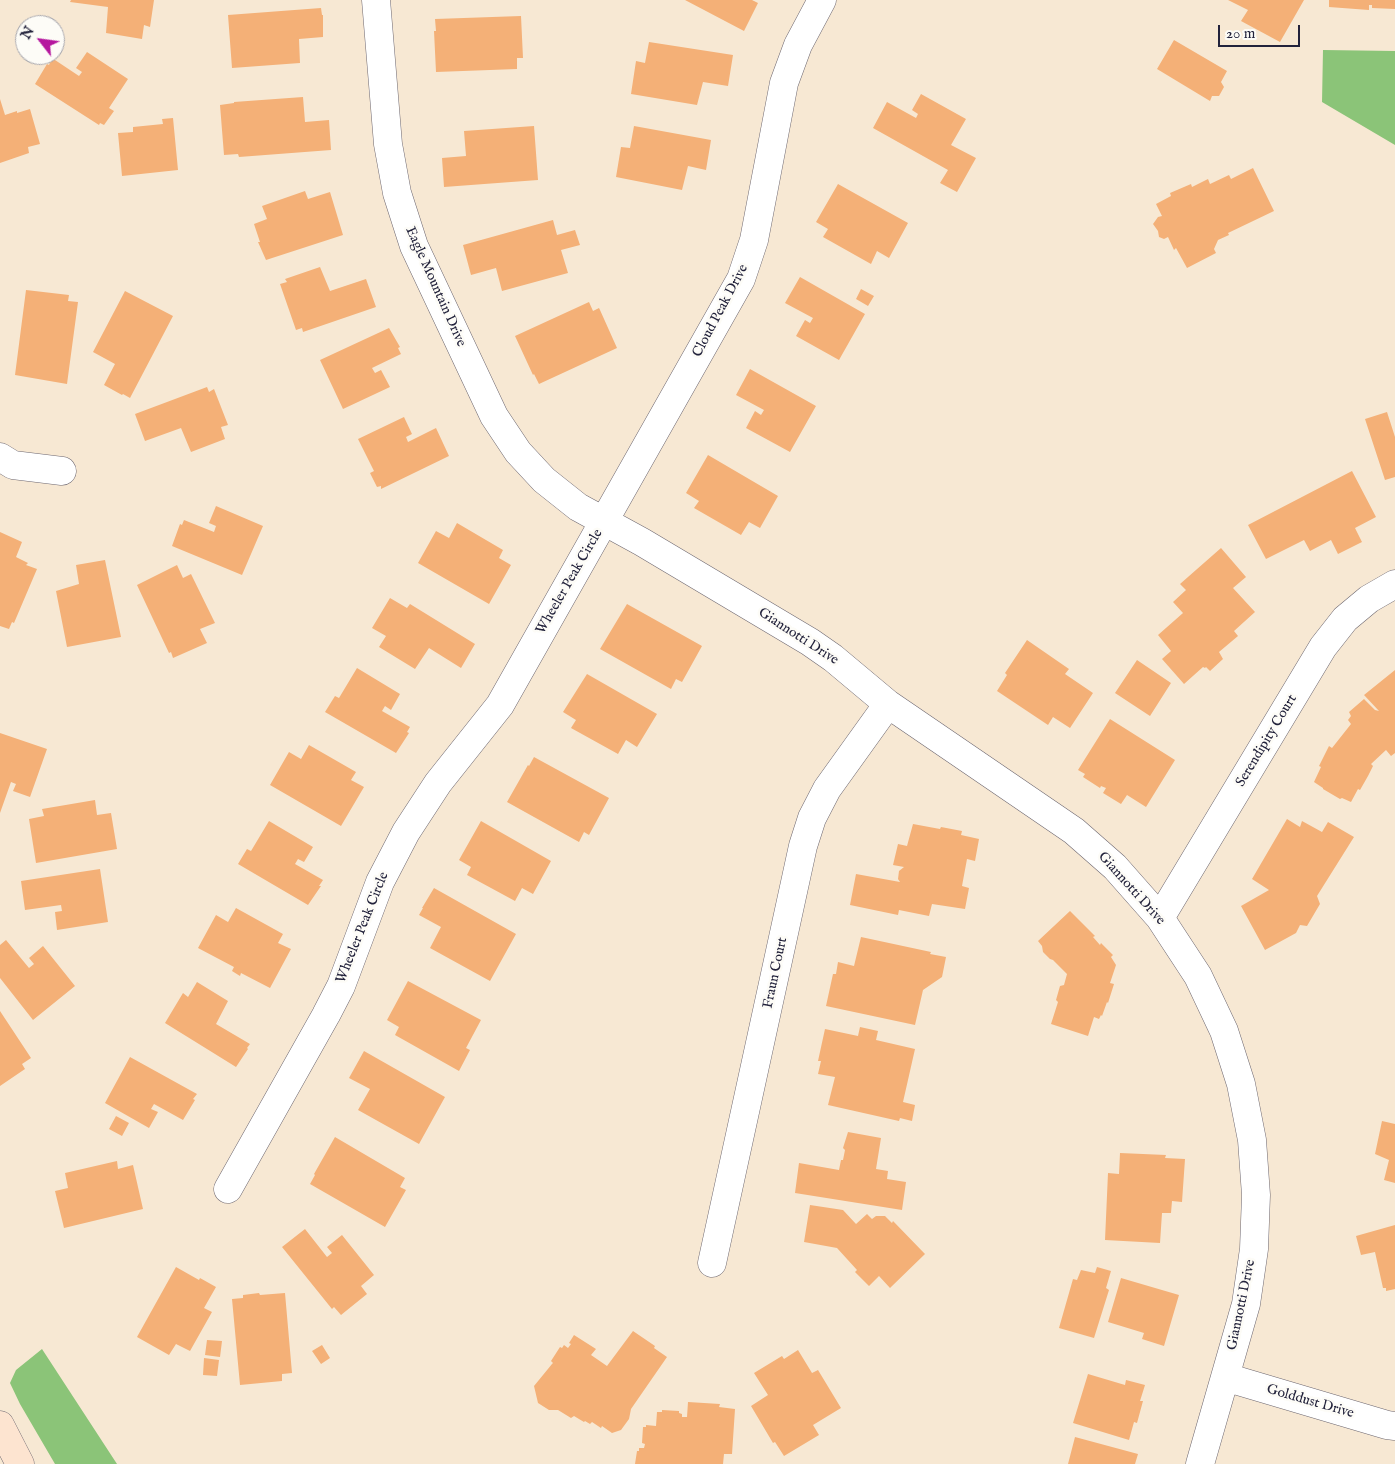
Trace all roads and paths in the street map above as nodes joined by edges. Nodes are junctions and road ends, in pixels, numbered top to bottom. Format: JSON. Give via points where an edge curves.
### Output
{"nodes":[{"id":1,"x":376,"y":0,"type":"edge"},
{"id":2,"x":822,"y":0,"type":"edge"},
{"id":3,"x":0,"y":457,"type":"edge"},
{"id":4,"x":62,"y":471,"type":"dead end"},
{"id":5,"x":605,"y":522,"type":"junction"},
{"id":6,"x":1395,"y":584,"type":"edge"},
{"id":7,"x":888,"y":704,"type":"junction"},
{"id":8,"x":1160,"y":918,"type":"junction"},
{"id":9,"x":228,"y":1189,"type":"dead end"},
{"id":10,"x":712,"y":1263,"type":"dead end"},
{"id":11,"x":1225,"y":1377,"type":"junction"},
{"id":12,"x":0,"y":1425,"type":"edge"},
{"id":13,"x":1395,"y":1426,"type":"edge"},
{"id":14,"x":20,"y":1464,"type":"edge"},
{"id":15,"x":1200,"y":1464,"type":"edge"}],
"edges":[{"from":1,"to":5,"type":"street","name":"Eagle Mountain Drive","via":[[388,144],[397,193],[414,246],[494,416],[518,452],[544,480],[578,507]]},
{"from":2,"to":5,"type":"street","name":"Cloud Peak Drive","via":[[798,45],[784,83],[754,240],[741,279]]},
{"from":3,"to":4,"type":"street","via":[[12,465]]},
{"from":5,"to":7,"type":"street","name":"Giannotti Drive","via":[[810,642]]},
{"from":5,"to":9,"type":"street","name":"Wheeler Peak Circle","via":[[500,705],[438,783],[406,832],[380,882],[341,986]]},
{"from":6,"to":8,"type":"street","name":"Serendipity Court","via":[[1368,599],[1345,619],[1323,647]]},
{"from":7,"to":8,"type":"street","name":"Giannotti Drive","via":[[1074,831],[1115,867]]},
{"from":7,"to":10,"type":"street","name":"Fraun Court","via":[[827,789],[812,818]]},
{"from":8,"to":11,"type":"street","name":"Giannotti Drive","via":[[1198,976],[1224,1032],[1241,1084],[1252,1140],[1256,1196],[1254,1249],[1246,1304]]},
{"from":11,"to":13,"type":"street","name":"Golddust Drive"},
{"from":11,"to":15,"type":"street","name":"Giannotti Drive"},
{"from":12,"to":14,"type":"main road"}]}
